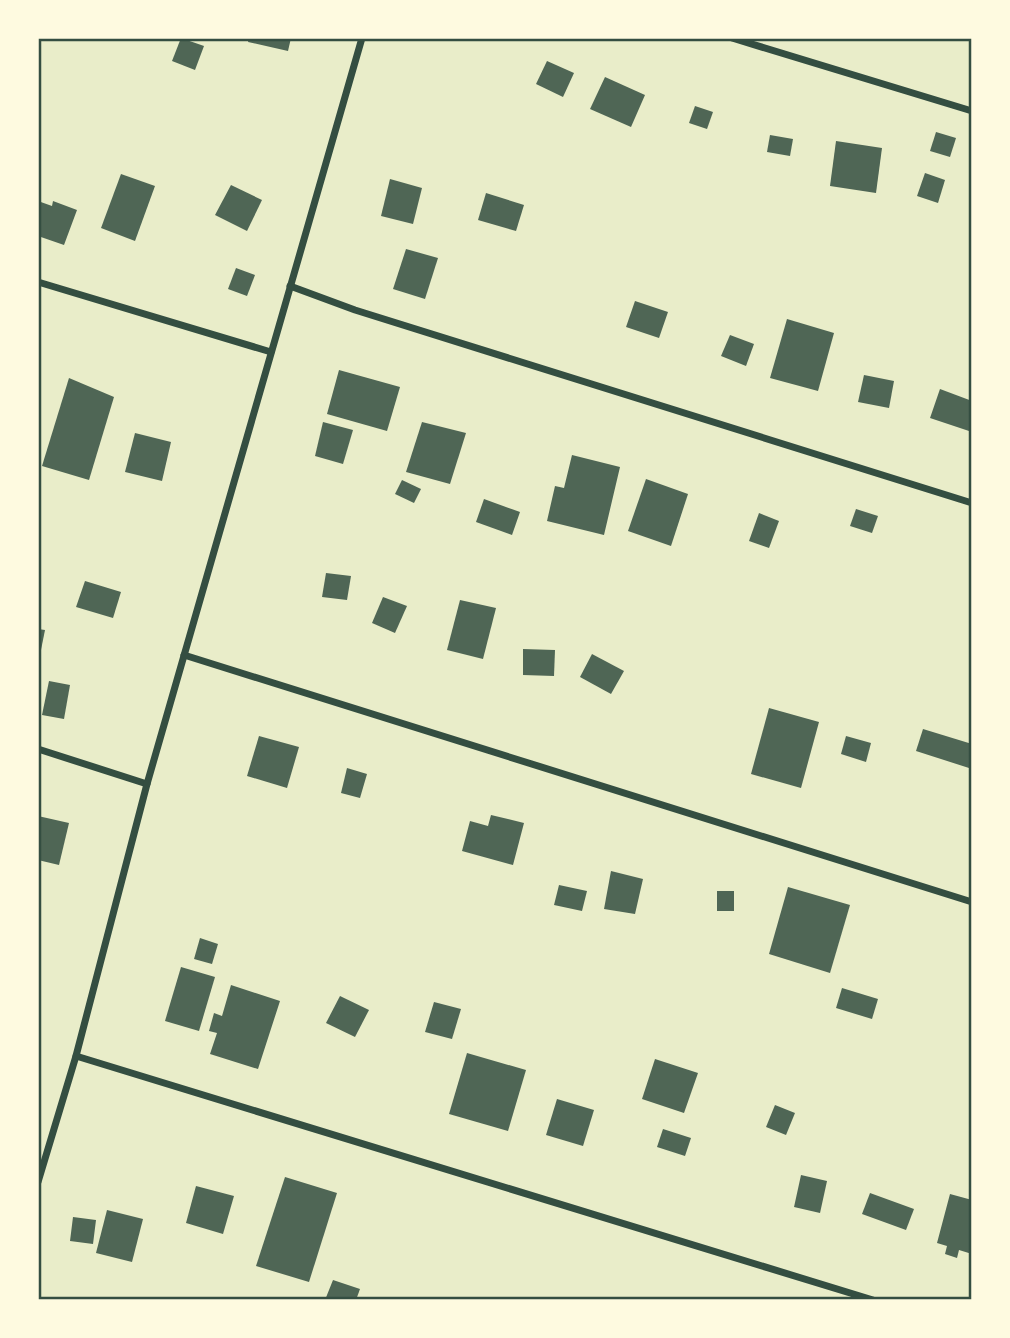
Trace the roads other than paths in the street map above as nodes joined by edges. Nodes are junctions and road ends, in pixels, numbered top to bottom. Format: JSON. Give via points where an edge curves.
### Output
{"nodes":[{"id":1,"x":362,"y":38,"type":"edge"},
{"id":2,"x":732,"y":38,"type":"edge"},
{"id":3,"x":971,"y":111,"type":"edge"},
{"id":4,"x":38,"y":282,"type":"edge"},
{"id":5,"x":290,"y":286,"type":"junction"},
{"id":6,"x":271,"y":352,"type":"junction"},
{"id":7,"x":971,"y":503,"type":"edge"},
{"id":8,"x":184,"y":655,"type":"junction"},
{"id":9,"x":38,"y":749,"type":"edge"},
{"id":10,"x":147,"y":784,"type":"junction"},
{"id":11,"x":971,"y":902,"type":"edge"},
{"id":12,"x":76,"y":1056,"type":"junction"},
{"id":13,"x":38,"y":1182,"type":"edge"},
{"id":14,"x":873,"y":1300,"type":"edge"}],
"edges":[{"from":1,"to":5,"type":"street"},
{"from":2,"to":3,"type":"street"},
{"from":4,"to":6,"type":"street"},
{"from":5,"to":6,"type":"street"},
{"from":5,"to":7,"type":"street"},
{"from":6,"to":8,"type":"street"},
{"from":8,"to":10,"type":"street"},
{"from":8,"to":11,"type":"street"},
{"from":9,"to":10,"type":"street"},
{"from":10,"to":12,"type":"street"},
{"from":12,"to":13,"type":"street"},
{"from":12,"to":14,"type":"street"}]}
